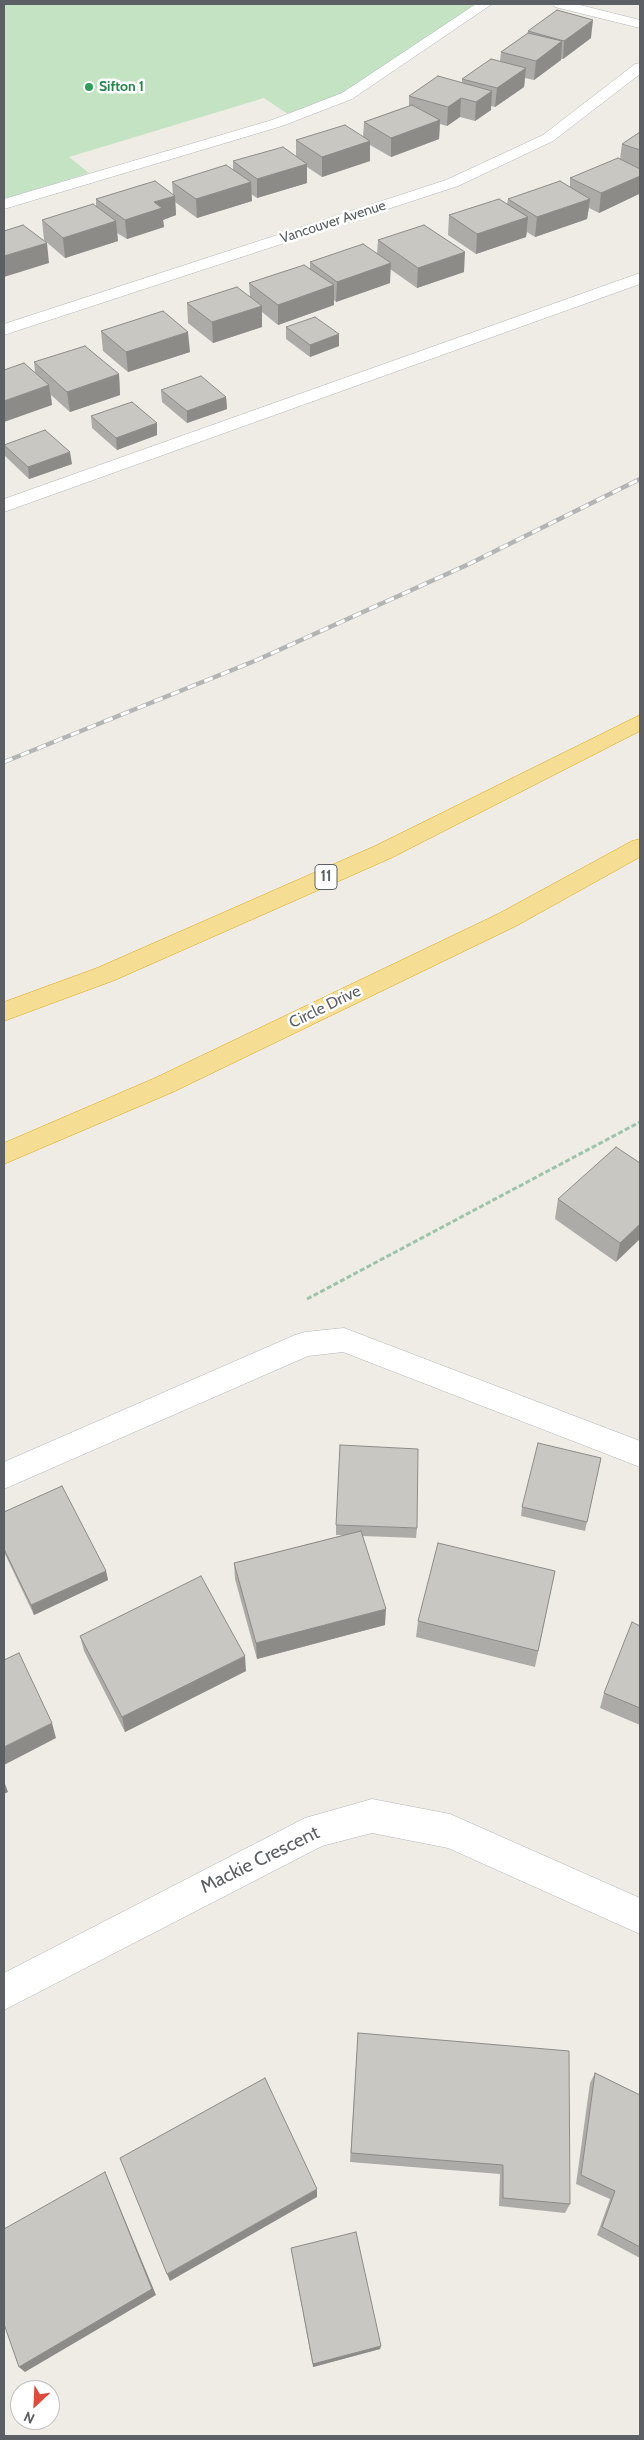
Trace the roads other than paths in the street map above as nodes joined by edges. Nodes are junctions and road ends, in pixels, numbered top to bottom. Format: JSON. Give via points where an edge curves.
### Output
{"nodes":[{"id":1,"x":485,"y":4,"type":"edge"},
{"id":2,"x":560,"y":4,"type":"edge"},
{"id":3,"x":640,"y":24,"type":"edge"},
{"id":4,"x":640,"y":67,"type":"edge"},
{"id":5,"x":4,"y":204,"type":"edge"},
{"id":6,"x":640,"y":278,"type":"edge"},
{"id":7,"x":4,"y":330,"type":"edge"},
{"id":8,"x":4,"y":506,"type":"edge"},
{"id":9,"x":640,"y":722,"type":"edge"},
{"id":10,"x":640,"y":847,"type":"edge"},
{"id":11,"x":4,"y":1012,"type":"edge"},
{"id":12,"x":4,"y":1154,"type":"edge"},
{"id":13,"x":640,"y":1454,"type":"edge"},
{"id":14,"x":4,"y":1476,"type":"edge"},
{"id":15,"x":640,"y":1916,"type":"edge"},
{"id":16,"x":4,"y":1992,"type":"edge"}],
"edges":[{"from":1,"to":5,"type":"street","via":[[347,96],[277,123]]},
{"from":2,"to":3,"type":"street"},
{"from":4,"to":7,"type":"street","name":"Vancouver Avenue","via":[[548,138],[452,183]]},
{"from":6,"to":8,"type":"street"},
{"from":9,"to":11,"type":"highway","number":"11","via":[[383,852],[106,974]]},
{"from":10,"to":12,"type":"highway","name":"Circle Drive","via":[[498,924],[164,1085]]},
{"from":13,"to":14,"type":"street","via":[[344,1340],[305,1344]]},
{"from":15,"to":16,"type":"street","name":"Mackie Crescent","via":[[450,1831],[372,1816],[317,1830]]}]}
